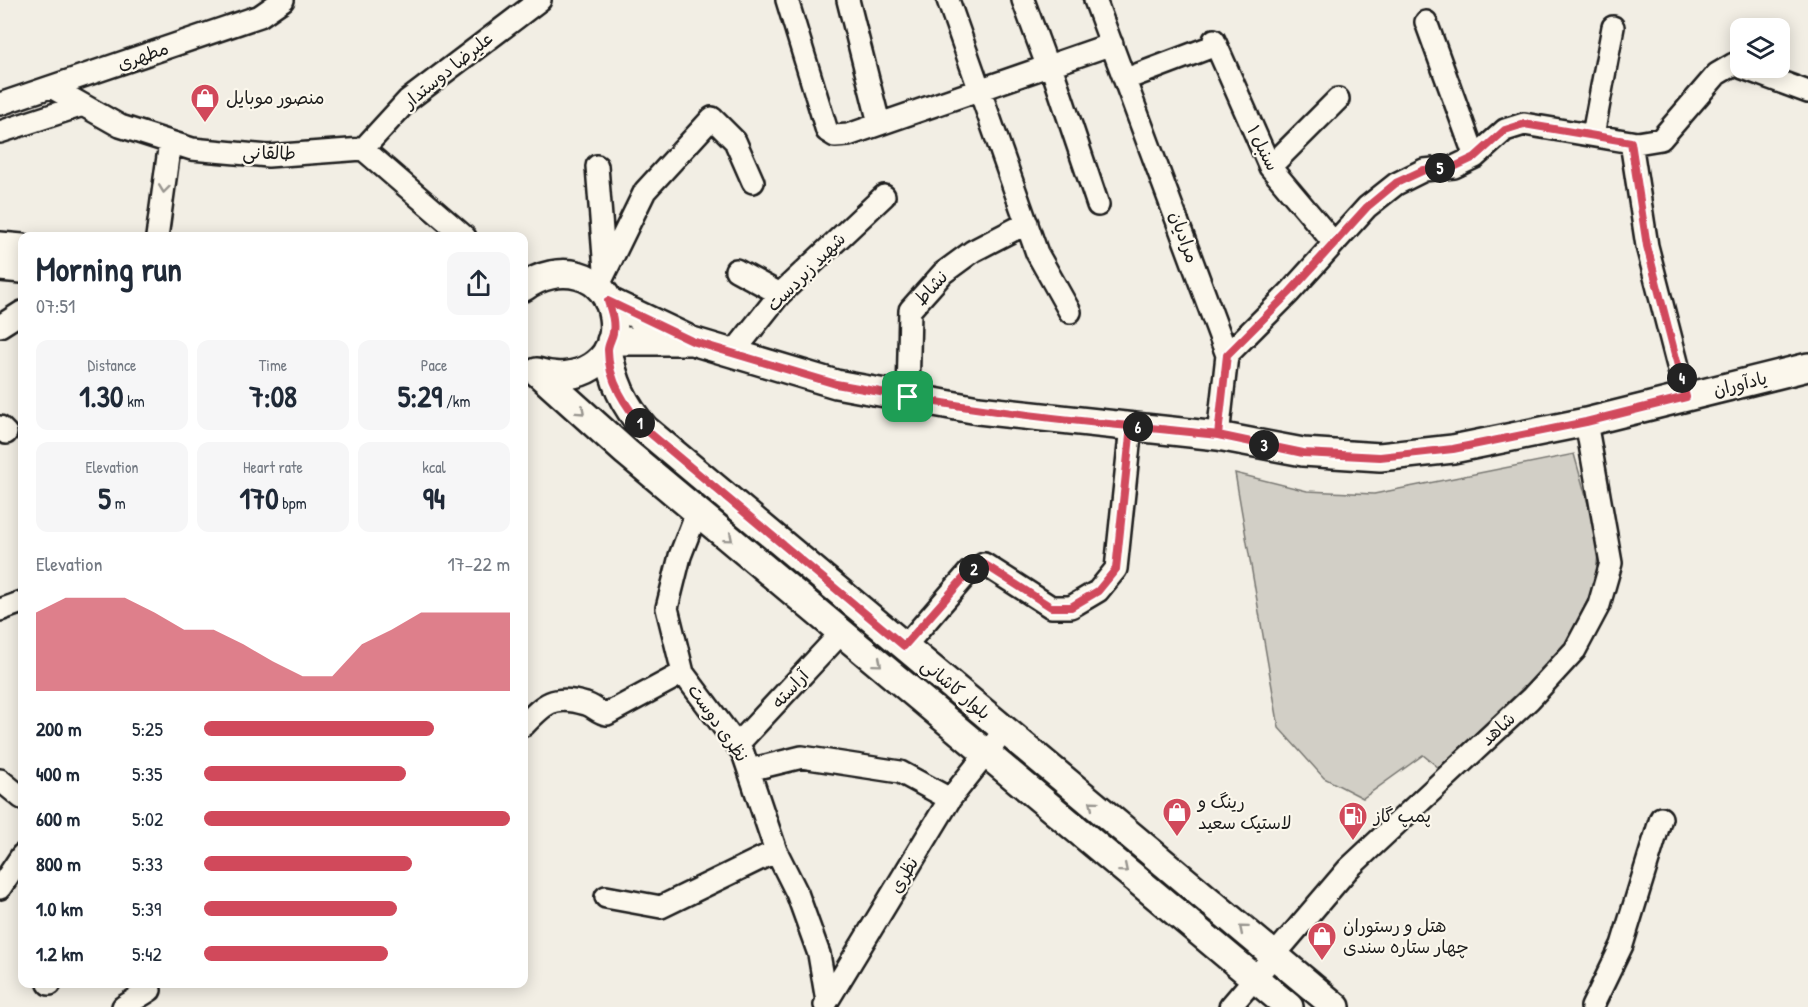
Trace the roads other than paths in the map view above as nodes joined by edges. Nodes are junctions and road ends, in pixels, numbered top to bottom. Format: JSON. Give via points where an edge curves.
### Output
{"nodes":[{"id":1,"x":283,"y":0,"type":"edge"},
{"id":2,"x":540,"y":0,"type":"edge"},
{"id":3,"x":787,"y":0,"type":"edge"},
{"id":4,"x":848,"y":0,"type":"edge"},
{"id":5,"x":948,"y":0,"type":"edge"},
{"id":6,"x":1023,"y":0,"type":"edge"},
{"id":7,"x":1095,"y":0,"type":"edge"},
{"id":8,"x":1426,"y":22,"type":"dead end"},
{"id":9,"x":1613,"y":27,"type":"dead end"},
{"id":10,"x":1112,"y":44,"type":"junction"},
{"id":11,"x":1049,"y":64,"type":"junction"},
{"id":12,"x":1730,"y":66,"type":"edge"},
{"id":13,"x":1770,"y":78,"type":"edge"},
{"id":14,"x":1126,"y":79,"type":"junction"},
{"id":15,"x":53,"y":88,"type":"junction"},
{"id":16,"x":980,"y":89,"type":"junction"},
{"id":17,"x":1808,"y":92,"type":"edge"},
{"id":18,"x":1338,"y":99,"type":"dead end"},
{"id":19,"x":0,"y":104,"type":"edge"},
{"id":20,"x":83,"y":105,"type":"junction"},
{"id":21,"x":879,"y":123,"type":"junction"},
{"id":22,"x":0,"y":132,"type":"edge"},
{"id":23,"x":1593,"y":135,"type":"junction"},
{"id":24,"x":170,"y":142,"type":"junction"},
{"id":25,"x":1631,"y":142,"type":"junction"},
{"id":26,"x":363,"y":149,"type":"junction"},
{"id":27,"x":1475,"y":157,"type":"junction"},
{"id":28,"x":597,"y":166,"type":"dead end"},
{"id":29,"x":1270,"y":167,"type":"junction"},
{"id":30,"x":753,"y":182,"type":"dead end"},
{"id":31,"x":884,"y":196,"type":"dead end"},
{"id":32,"x":1098,"y":205,"type":"dead end"},
{"id":33,"x":1027,"y":223,"type":"junction"},
{"id":34,"x":159,"y":232,"type":"edge"},
{"id":35,"x":459,"y":232,"type":"edge"},
{"id":36,"x":1334,"y":243,"type":"junction"},
{"id":37,"x":0,"y":246,"type":"edge"},
{"id":38,"x":18,"y":248,"type":"edge"},
{"id":39,"x":0,"y":267,"type":"edge"},
{"id":40,"x":18,"y":269,"type":"edge"},
{"id":41,"x":736,"y":270,"type":"dead end"},
{"id":42,"x":528,"y":285,"type":"edge"},
{"id":43,"x":604,"y":287,"type":"junction"},
{"id":44,"x":780,"y":294,"type":"junction"},
{"id":45,"x":1070,"y":312,"type":"dead end"},
{"id":46,"x":18,"y":315,"type":"edge"},
{"id":47,"x":0,"y":326,"type":"edge"},
{"id":48,"x":692,"y":341,"type":"junction"},
{"id":49,"x":609,"y":345,"type":"junction"},
{"id":50,"x":733,"y":353,"type":"junction"},
{"id":51,"x":1227,"y":355,"type":"junction"},
{"id":52,"x":530,"y":367,"type":"edge"},
{"id":53,"x":1808,"y":367,"type":"edge"},
{"id":54,"x":908,"y":397,"type":"junction"},
{"id":55,"x":1686,"y":397,"type":"junction"},
{"id":56,"x":1586,"y":422,"type":"junction"},
{"id":57,"x":1131,"y":426,"type":"junction"},
{"id":58,"x":1218,"y":435,"type":"junction"},
{"id":59,"x":698,"y":512,"type":"junction"},
{"id":60,"x":18,"y":603,"type":"edge"},
{"id":61,"x":0,"y":610,"type":"edge"},
{"id":62,"x":842,"y":632,"type":"junction"},
{"id":63,"x":904,"y":646,"type":"junction"},
{"id":64,"x":683,"y":674,"type":"junction"},
{"id":65,"x":528,"y":721,"type":"edge"},
{"id":66,"x":1005,"y":730,"type":"junction"},
{"id":67,"x":737,"y":745,"type":"junction"},
{"id":68,"x":986,"y":753,"type":"junction"},
{"id":69,"x":749,"y":770,"type":"junction"},
{"id":70,"x":0,"y":780,"type":"edge"},
{"id":71,"x":18,"y":795,"type":"edge"},
{"id":72,"x":950,"y":799,"type":"junction"},
{"id":73,"x":1661,"y":818,"type":"dead end"},
{"id":74,"x":776,"y":851,"type":"junction"},
{"id":75,"x":18,"y":861,"type":"edge"},
{"id":76,"x":0,"y":888,"type":"edge"},
{"id":77,"x":606,"y":897,"type":"dead end"},
{"id":78,"x":1273,"y":955,"type":"junction"},
{"id":79,"x":1254,"y":978,"type":"junction"},
{"id":80,"x":151,"y":994,"type":"edge"},
{"id":81,"x":825,"y":1004,"type":"edge"},
{"id":82,"x":123,"y":1007,"type":"edge"},
{"id":83,"x":1230,"y":1007,"type":"edge"},
{"id":84,"x":1289,"y":1007,"type":"edge"},
{"id":85,"x":1336,"y":1007,"type":"edge"},
{"id":86,"x":1592,"y":1007,"type":"edge"}],
"edges":[{"from":1,"to":15,"type":"street","name":"مطهری","via":[[260,16]]},
{"from":2,"to":26,"type":"street","name":"علیرضا دوستدار","via":[[408,99]]},
{"from":3,"to":21,"type":"street","via":[[827,131],[835,136],[848,135]]},
{"from":4,"to":21,"type":"street"},
{"from":5,"to":16,"type":"street"},
{"from":6,"to":11,"type":"street"},
{"from":7,"to":10,"type":"street","name":"مرادیان"},
{"from":8,"to":27,"type":"street"},
{"from":9,"to":23,"type":"street"},
{"from":10,"to":11,"type":"street"},
{"from":10,"to":14,"type":"street","name":"مرادیان"},
{"from":11,"to":16,"type":"street"},
{"from":11,"to":32,"type":"street"},
{"from":12,"to":25,"type":"street","via":[[1717,74],[1661,139]]},
{"from":13,"to":17,"type":"street"},
{"from":14,"to":29,"type":"street","name":"سنبل ۱","via":[[1215,43]]},
{"from":14,"to":51,"type":"street","name":"مرادیان"},
{"from":15,"to":19,"type":"street","name":"مطهری"},
{"from":15,"to":20,"type":"street","name":"طالقانی"},
{"from":16,"to":21,"type":"street"},
{"from":16,"to":33,"type":"street"},
{"from":18,"to":29,"type":"street"},
{"from":20,"to":22,"type":"street"},
{"from":20,"to":24,"type":"street","name":"طالقانی","via":[[120,126]]},
{"from":23,"to":25,"type":"street"},
{"from":23,"to":27,"type":"street","via":[[1524,124],[1505,130]]},
{"from":24,"to":26,"type":"street","name":"طالقانی","via":[[192,149],[268,156]]},
{"from":24,"to":34,"type":"street","one_way":true},
{"from":25,"to":55,"type":"street","via":[[1647,246]]},
{"from":26,"to":35,"type":"street"},
{"from":27,"to":36,"type":"street","via":[[1454,167],[1424,170],[1396,183]]},
{"from":28,"to":43,"type":"street"},
{"from":29,"to":36,"type":"street","name":"سنبل ۱"},
{"from":30,"to":43,"type":"street","via":[[735,141],[712,118],[645,191]]},
{"from":31,"to":44,"type":"street","name":"شهید زبردست"},
{"from":33,"to":45,"type":"street","via":[[1037,253]]},
{"from":33,"to":54,"type":"street","name":"نشاط","via":[[974,251],[943,273],[910,310]]},
{"from":36,"to":51,"type":"street"},
{"from":37,"to":38,"type":"main road"},
{"from":39,"to":40,"type":"main road"},
{"from":41,"to":44,"type":"street"},
{"from":42,"to":43,"type":"main road","via":[[544,275],[569,273]]},
{"from":43,"to":48,"type":"main road"},
{"from":43,"to":49,"type":"main road","name":"بلوار کاشانی","via":[[613,316]]},
{"from":44,"to":50,"type":"street","name":"شهید زبردست"},
{"from":46,"to":47,"type":"street"},
{"from":48,"to":49,"type":"main road","name":"یادآوران"},
{"from":48,"to":50,"type":"main road","name":"یادآوران"},
{"from":49,"to":52,"type":"main road","via":[[598,362],[569,377],[553,377]]},
{"from":49,"to":63,"type":"main road","name":"بلوار کاشانی","via":[[618,392],[645,429]]},
{"from":50,"to":54,"type":"main road","name":"یادآوران","via":[[836,384]]},
{"from":51,"to":58,"type":"street","name":"مرادیان"},
{"from":52,"to":59,"type":"main road","name":"بلوار کاشانی","one_way":true},
{"from":53,"to":55,"type":"main road","name":"یادآوران"},
{"from":54,"to":57,"type":"main road","name":"یادآوران","via":[[978,410]]},
{"from":55,"to":56,"type":"main road","name":"یادآوران"},
{"from":56,"to":58,"type":"main road","name":"یادآوران","via":[[1453,449],[1380,457],[1303,453]]},
{"from":56,"to":78,"type":"street","name":"شاهد","via":[[1611,563],[1599,605],[1575,650],[1530,699],[1348,869]]},
{"from":57,"to":58,"type":"main road","name":"یادآوران"},
{"from":57,"to":63,"type":"street","via":[[1116,569],[1098,591],[1071,607],[1051,607],[984,564],[969,572]]},
{"from":59,"to":62,"type":"main road","name":"بلوار کاشانی","one_way":true},
{"from":59,"to":64,"type":"street","name":"نظری دوست","via":[[680,556],[667,608]]},
{"from":60,"to":61,"type":"street"},
{"from":62,"to":67,"type":"street","name":"آراسته"},
{"from":62,"to":68,"type":"main road","name":"بلوار کاشانی","one_way":true},
{"from":63,"to":66,"type":"main road","name":"بلوار کاشانی"},
{"from":64,"to":65,"type":"street","via":[[607,714],[585,704],[553,701]]},
{"from":64,"to":67,"type":"street","name":"نظری دوست"},
{"from":66,"to":68,"type":"street","name":"نظری"},
{"from":78,"to":66,"type":"main road","name":"بلوار کاشانی","one_way":true},
{"from":67,"to":69,"type":"street","name":"نظری دوست"},
{"from":68,"to":72,"type":"street","name":"نظری"},
{"from":68,"to":79,"type":"main road","name":"بلوار کاشانی","one_way":true},
{"from":69,"to":72,"type":"street","via":[[802,757],[900,772]]},
{"from":69,"to":74,"type":"street","name":"نظری دوست"},
{"from":70,"to":71,"type":"street"},
{"from":72,"to":81,"type":"street","name":"نظری"},
{"from":73,"to":86,"type":"street","via":[[1622,945]]},
{"from":74,"to":77,"type":"street","via":[[662,907]]},
{"from":74,"to":81,"type":"street","name":"نظری دوست","via":[[797,893],[819,954]]},
{"from":75,"to":76,"type":"street"},
{"from":78,"to":79,"type":"street","name":"شاهد"},
{"from":78,"to":85,"type":"main road","name":"بلوار کاشانی"},
{"from":79,"to":83,"type":"street","name":"شاهد"},
{"from":79,"to":84,"type":"main road","name":"بلوار کاشانی"},
{"from":80,"to":82,"type":"street"}]}
